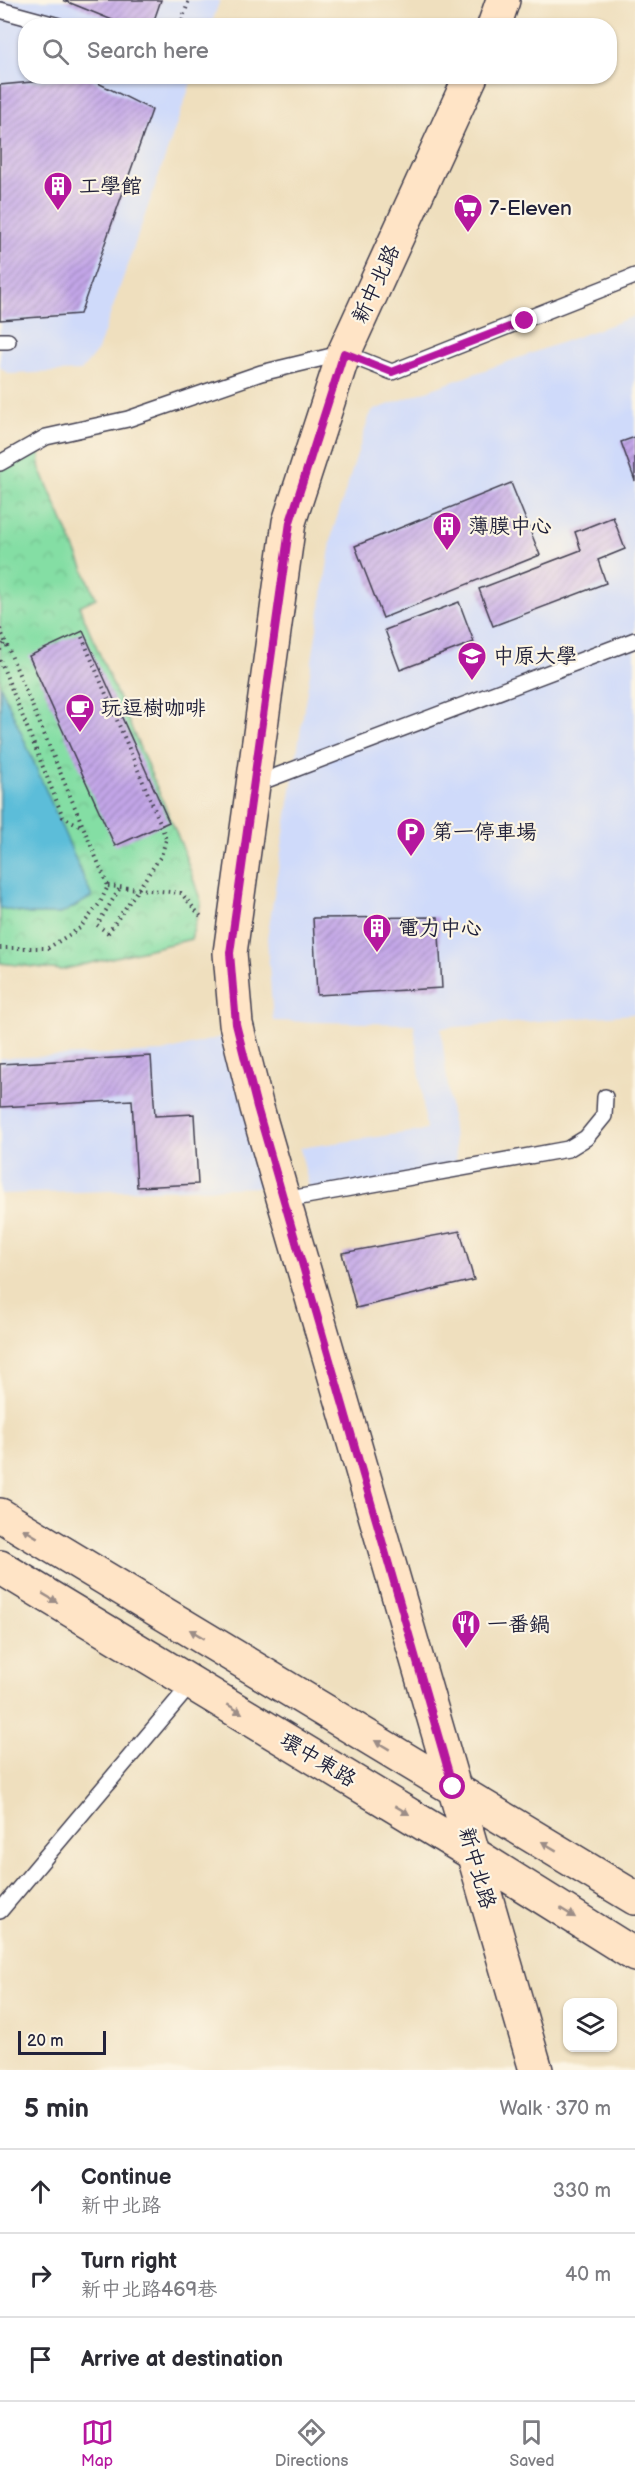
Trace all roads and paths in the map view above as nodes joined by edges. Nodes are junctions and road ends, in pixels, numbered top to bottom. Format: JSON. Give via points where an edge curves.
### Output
{"nodes":[{"id":1,"x":189,"y":0,"type":"edge"},
{"id":2,"x":503,"y":0,"type":"edge"},
{"id":3,"x":0,"y":10,"type":"edge"},
{"id":4,"x":30,"y":18,"type":"edge"},
{"id":5,"x":183,"y":18,"type":"edge"},
{"id":6,"x":497,"y":18,"type":"edge"},
{"id":7,"x":467,"y":84,"type":"edge"},
{"id":8,"x":635,"y":276,"type":"edge"},
{"id":9,"x":344,"y":353,"type":"junction"},
{"id":10,"x":0,"y":463,"type":"edge"},
{"id":11,"x":0,"y":629,"type":"edge"},
{"id":12,"x":82,"y":637,"type":"dead end"},
{"id":13,"x":635,"y":640,"type":"edge"},
{"id":14,"x":5,"y":641,"type":"junction"},
{"id":15,"x":0,"y":650,"type":"edge"},
{"id":16,"x":0,"y":660,"type":"edge"},
{"id":17,"x":253,"y":785,"type":"junction"},
{"id":18,"x":83,"y":827,"type":"junction"},
{"id":19,"x":108,"y":886,"type":"junction"},
{"id":20,"x":120,"y":888,"type":"junction"},
{"id":21,"x":206,"y":923,"type":"dead end"},
{"id":22,"x":0,"y":948,"type":"edge"},
{"id":23,"x":604,"y":1097,"type":"dead end"},
{"id":24,"x":284,"y":1200,"type":"junction"},
{"id":25,"x":0,"y":1515,"type":"edge"},
{"id":26,"x":0,"y":1568,"type":"edge"},
{"id":27,"x":192,"y":1683,"type":"junction"},
{"id":28,"x":453,"y":1787,"type":"junction"},
{"id":29,"x":472,"y":1853,"type":"junction"},
{"id":30,"x":635,"y":1898,"type":"edge"},
{"id":31,"x":0,"y":1911,"type":"edge"},
{"id":32,"x":635,"y":1955,"type":"edge"},
{"id":33,"x":536,"y":2070,"type":"edge"}],
"edges":[{"from":1,"to":5,"type":"path"},
{"from":2,"to":6,"type":"street"},
{"from":3,"to":4,"type":"lane"},
{"from":7,"to":9,"type":"street","name":"新中北路"},
{"from":8,"to":9,"type":"lane","via":[[392,372]]},
{"from":9,"to":10,"type":"lane","via":[[261,373],[128,419],[46,437]]},
{"from":9,"to":17,"type":"street","name":"新中北路","via":[[290,522]]},
{"from":11,"to":14,"type":"path"},
{"from":12,"to":20,"type":"path","bridge":true,"via":[[166,840],[160,856],[108,933],[97,925]]},
{"from":13,"to":17,"type":"lane"},
{"from":14,"to":15,"type":"path"},
{"from":14,"to":18,"type":"path"},
{"from":16,"to":18,"type":"path","via":[[63,817]]},
{"from":17,"to":24,"type":"street","name":"新中北路","via":[[230,953],[236,1024]]},
{"from":18,"to":19,"type":"path"},
{"from":19,"to":20,"type":"path"},
{"from":19,"to":22,"type":"path","via":[[80,928],[48,948]]},
{"from":20,"to":21,"type":"path","via":[[181,893]]},
{"from":23,"to":24,"type":"lane","via":[[604,1116],[586,1138],[568,1149]]},
{"from":24,"to":28,"type":"street","name":"新中北路"},
{"from":28,"to":25,"type":"street","one_way":true},
{"from":26,"to":27,"type":"street","name":"環中東路","one_way":true},
{"from":27,"to":29,"type":"street","name":"環中東路","one_way":true},
{"from":27,"to":31,"type":"lane"},
{"from":28,"to":29,"type":"street","name":"新中北路"},
{"from":30,"to":28,"type":"street","one_way":true},
{"from":29,"to":32,"type":"street","name":"環中東路","one_way":true},
{"from":29,"to":33,"type":"street","name":"新中北路"}]}
